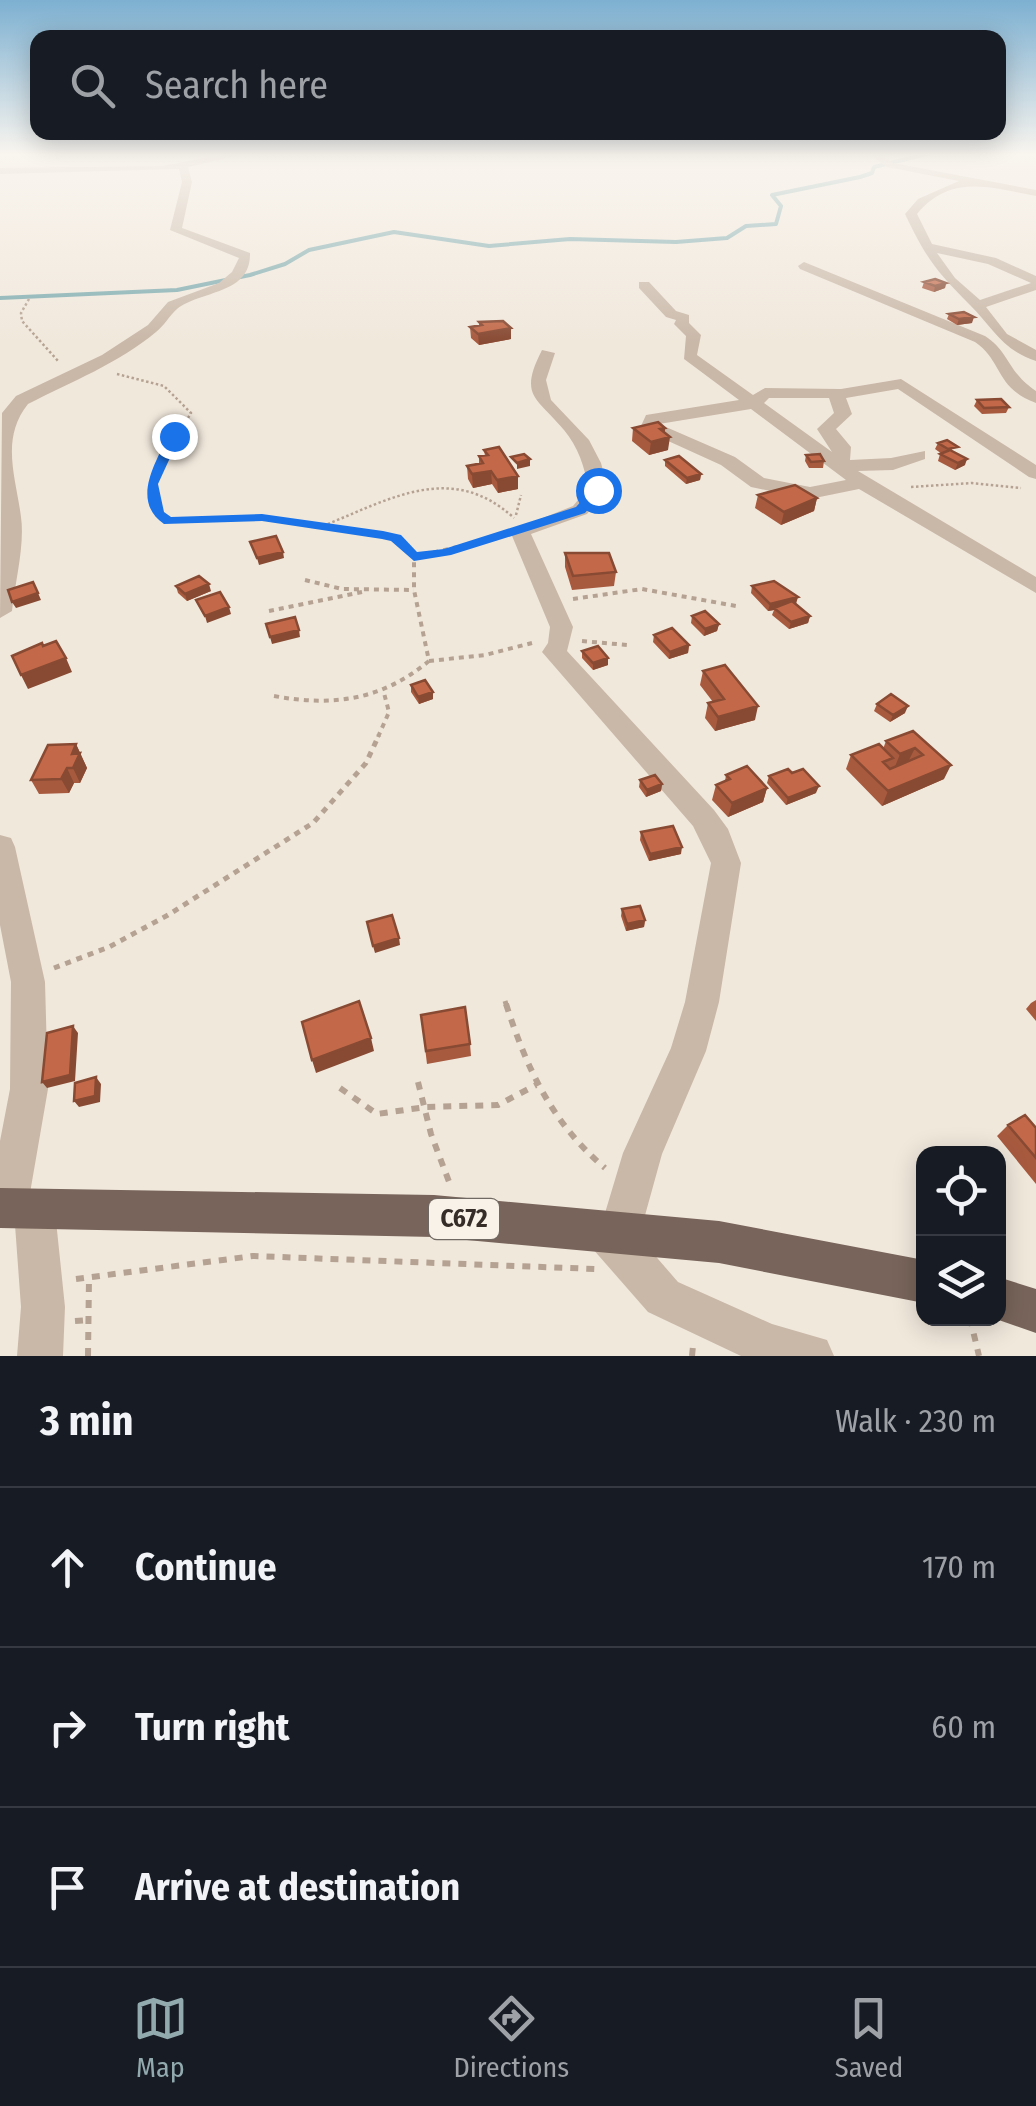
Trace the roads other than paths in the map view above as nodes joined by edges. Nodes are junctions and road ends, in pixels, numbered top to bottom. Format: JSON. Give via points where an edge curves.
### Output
{"nodes":[{"id":1,"x":179,"y":216,"type":"edge"},
{"id":2,"x":913,"y":216,"type":"edge"},
{"id":3,"x":928,"y":247,"type":"junction"},
{"id":4,"x":804,"y":266,"type":"dead end"},
{"id":5,"x":1036,"y":284,"type":"edge"},
{"id":6,"x":644,"y":285,"type":"dead end"},
{"id":7,"x":978,"y":304,"type":"junction"},
{"id":8,"x":546,"y":354,"type":"dead end"},
{"id":9,"x":1036,"y":356,"type":"edge"},
{"id":10,"x":837,"y":395,"type":"junction"},
{"id":11,"x":1036,"y":398,"type":"edge"},
{"id":12,"x":754,"y":403,"type":"junction"},
{"id":13,"x":919,"y":455,"type":"dead end"},
{"id":14,"x":840,"y":466,"type":"junction"},
{"id":15,"x":1036,"y":473,"type":"edge"},
{"id":16,"x":869,"y":487,"type":"junction"},
{"id":17,"x":1036,"y":586,"type":"edge"},
{"id":18,"x":0,"y":611,"type":"edge"},
{"id":19,"x":0,"y":847,"type":"edge"},
{"id":20,"x":14,"y":1209,"type":"edge"},
{"id":21,"x":622,"y":1247,"type":"junction"},
{"id":22,"x":916,"y":1280,"type":"edge"},
{"id":23,"x":1006,"y":1302,"type":"edge"},
{"id":24,"x":1036,"y":1311,"type":"edge"},
{"id":25,"x":40,"y":1356,"type":"edge"},
{"id":26,"x":812,"y":1356,"type":"edge"}],
"edges":[{"from":1,"to":18,"type":"street","via":[[176,230],[246,256],[243,266],[224,286],[173,305],[153,328],[22,400],[5,424],[1,474],[12,518]]},
{"from":2,"to":3,"type":"street"},
{"from":3,"to":5,"type":"street","via":[[992,261]]},
{"from":3,"to":7,"type":"street","via":[[950,280]]},
{"from":4,"to":11,"type":"street","via":[[980,338],[1010,380]]},
{"from":5,"to":7,"type":"street"},
{"from":6,"to":12,"type":"street","via":[[671,314],[684,318],[681,324],[694,335],[689,356]]},
{"from":7,"to":9,"type":"street","via":[[1000,337]]},
{"from":8,"to":21,"type":"street","via":[[538,380],[543,402],[575,433],[598,490],[580,510],[517,525],[542,588],[554,601],[560,642],[554,652],[702,813],[726,863],[702,1002],[633,1189]]},
{"from":10,"to":12,"type":"street","via":[[765,393]]},
{"from":10,"to":14,"type":"street","via":[[843,414],[826,429],[842,447]]},
{"from":10,"to":15,"type":"street","via":[[901,384]]},
{"from":12,"to":14,"type":"street"},
{"from":12,"to":16,"type":"street","via":[[652,419],[650,426],[728,461],[758,483],[810,493]]},
{"from":13,"to":14,"type":"street","via":[[892,464]]},
{"from":14,"to":16,"type":"street"},
{"from":16,"to":17,"type":"street"},
{"from":19,"to":20,"type":"street","via":[[28,982],[29,1089]]},
{"from":20,"to":21,"type":"main road","number":"C672","via":[[463,1219]]},
{"from":20,"to":25,"type":"street","via":[[42,1283]]},
{"from":21,"to":22,"type":"main road","number":"C672","via":[[719,1242]]},
{"from":21,"to":26,"type":"street","via":[[663,1296],[770,1346]]},
{"from":23,"to":24,"type":"main road"}]}
